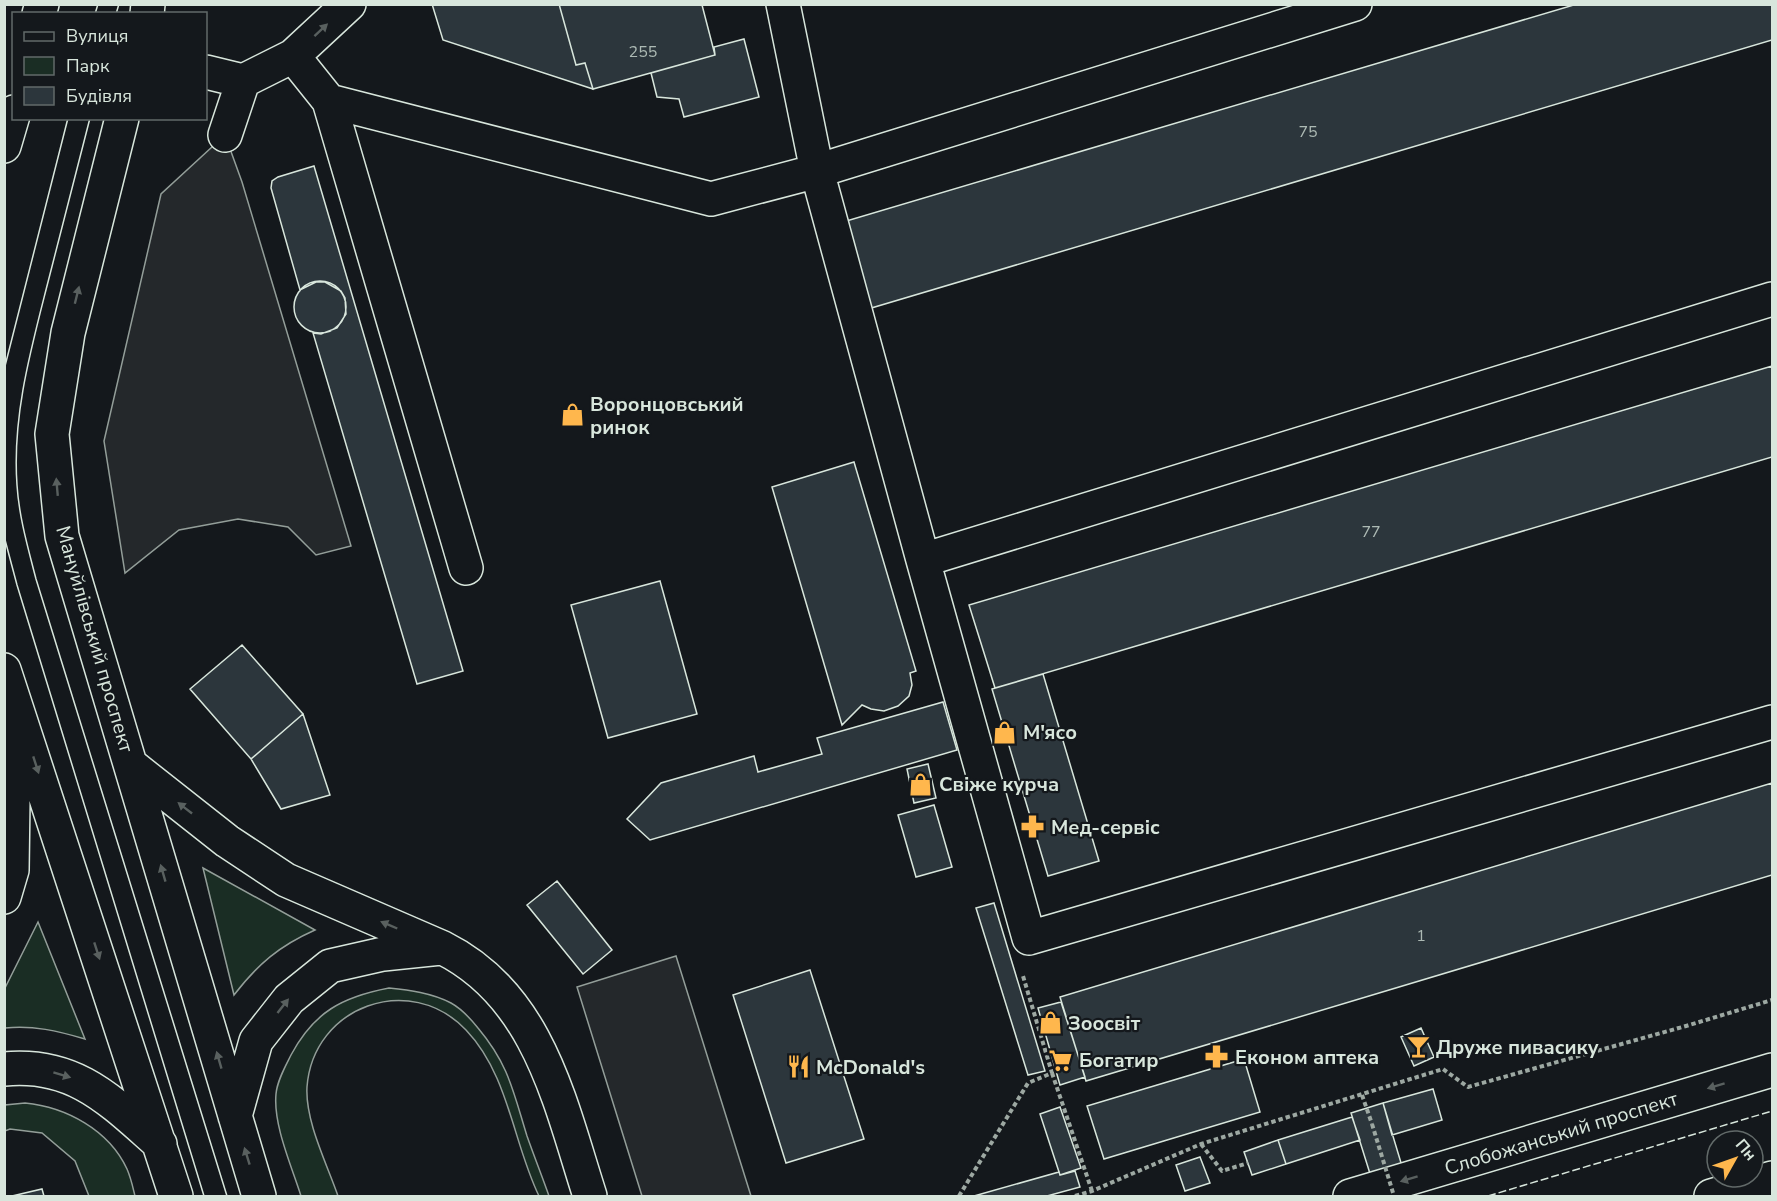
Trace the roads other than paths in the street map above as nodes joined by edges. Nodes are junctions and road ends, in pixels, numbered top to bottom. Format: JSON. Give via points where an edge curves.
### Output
{"nodes":[{"id":1,"x":350,"y":4,"type":"edge"},
{"id":2,"x":783,"y":4,"type":"edge"},
{"id":3,"x":1355,"y":4,"type":"edge"},
{"id":4,"x":293,"y":56,"type":"junction"},
{"id":5,"x":207,"y":72,"type":"edge"},
{"id":6,"x":243,"y":81,"type":"junction"},
{"id":7,"x":329,"y":101,"type":"junction"},
{"id":8,"x":12,"y":119,"type":"edge"},
{"id":9,"x":121,"y":120,"type":"edge"},
{"id":10,"x":225,"y":135,"type":"dead end"},
{"id":11,"x":4,"y":146,"type":"edge"},
{"id":12,"x":817,"y":171,"type":"junction"},
{"id":13,"x":1773,"y":299,"type":"edge"},
{"id":14,"x":923,"y":560,"type":"junction"},
{"id":15,"x":466,"y":568,"type":"dead end"},
{"id":16,"x":4,"y":670,"type":"edge"},
{"id":17,"x":4,"y":712,"type":"edge"},
{"id":18,"x":1773,"y":723,"type":"edge"},
{"id":19,"x":132,"y":766,"type":"junction"},
{"id":20,"x":4,"y":897,"type":"edge"},
{"id":21,"x":443,"y":948,"type":"junction"},
{"id":22,"x":4,"y":1069,"type":"edge"},
{"id":23,"x":1773,"y":1070,"type":"edge"},
{"id":24,"x":235,"y":1116,"type":"junction"},
{"id":25,"x":161,"y":1145,"type":"junction"},
{"id":26,"x":1773,"y":1178,"type":"edge"},
{"id":27,"x":176,"y":1197,"type":"edge"},
{"id":28,"x":259,"y":1197,"type":"edge"},
{"id":29,"x":590,"y":1197,"type":"edge"},
{"id":30,"x":1350,"y":1197,"type":"edge"},
{"id":31,"x":1711,"y":1197,"type":"edge"}],
"edges":[{"from":4,"to":1,"type":"main road","one_way":true},
{"from":2,"to":12,"type":"main road"},
{"from":3,"to":12,"type":"main road"},
{"from":4,"to":6,"type":"main road"},
{"from":4,"to":7,"type":"main road"},
{"from":5,"to":6,"type":"main road"},
{"from":6,"to":10,"type":"main road"},
{"from":7,"to":12,"type":"main road","via":[[711,199]]},
{"from":7,"to":15,"type":"main road"},
{"from":8,"to":11,"type":"main road"},
{"from":19,"to":9,"type":"main road","name":"Мануйлівський проспект","one_way":true,"via":[[62,536],[52,434],[68,333]]},
{"from":12,"to":14,"type":"main road"},
{"from":13,"to":14,"type":"main road"},
{"from":14,"to":18,"type":"main road","via":[[1029,938]]},
{"from":16,"to":25,"type":"main road","one_way":true},
{"from":17,"to":20,"type":"main road","via":[[13,799],[12,870]]},
{"from":21,"to":19,"type":"main road","one_way":true,"via":[[286,880],[227,841]]},
{"from":24,"to":19,"type":"main road","name":"Мануйлівський проспект","one_way":true},
{"from":24,"to":21,"type":"main road","one_way":true,"via":[[256,1041],[289,999],[330,966],[382,954]]},
{"from":21,"to":29,"type":"main road","via":[[483,974],[529,1032],[552,1076]]},
{"from":22,"to":25,"type":"main road","one_way":true,"via":[[63,1073],[105,1095]]},
{"from":23,"to":30,"type":"main road","name":"Слобожанський проспект","one_way":true},
{"from":28,"to":24,"type":"main road","name":"Мануйлівський проспект","one_way":true},
{"from":25,"to":27,"type":"main road"},
{"from":26,"to":31,"type":"main road"}]}
